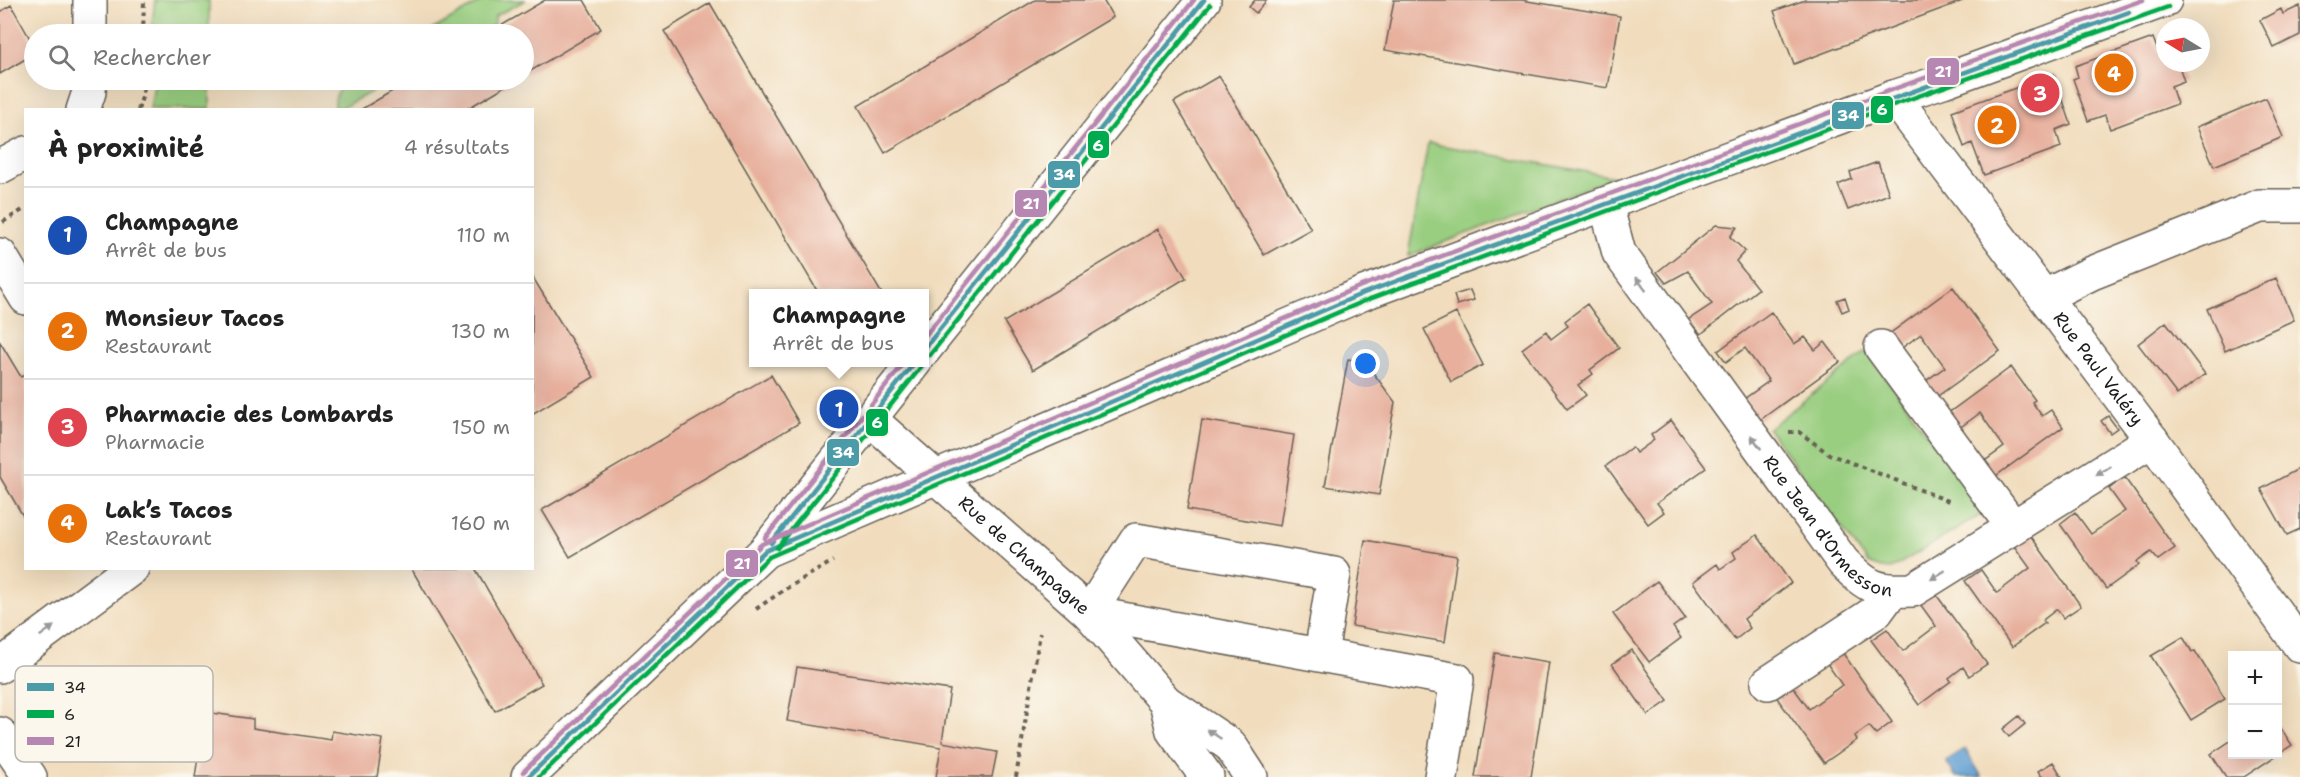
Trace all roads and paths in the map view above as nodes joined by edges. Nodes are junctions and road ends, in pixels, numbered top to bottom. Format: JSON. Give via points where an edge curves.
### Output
{"nodes":[{"id":1,"x":90,"y":0,"type":"edge"},
{"id":2,"x":144,"y":0,"type":"edge"},
{"id":3,"x":1204,"y":0,"type":"edge"},
{"id":4,"x":2165,"y":0,"type":"edge"},
{"id":5,"x":2131,"y":4,"type":"edge"},
{"id":6,"x":90,"y":24,"type":"edge"},
{"id":7,"x":143,"y":24,"type":"edge"},
{"id":8,"x":89,"y":90,"type":"edge"},
{"id":9,"x":143,"y":90,"type":"edge"},
{"id":10,"x":1894,"y":97,"type":"junction"},
{"id":11,"x":83,"y":108,"type":"edge"},
{"id":12,"x":139,"y":108,"type":"edge"},
{"id":13,"x":24,"y":154,"type":"edge"},
{"id":14,"x":0,"y":167,"type":"edge"},
{"id":15,"x":1608,"y":203,"type":"junction"},
{"id":16,"x":2300,"y":206,"type":"edge"},
{"id":17,"x":24,"y":209,"type":"edge"},
{"id":18,"x":0,"y":223,"type":"edge"},
{"id":19,"x":0,"y":255,"type":"edge"},
{"id":20,"x":24,"y":295,"type":"edge"},
{"id":21,"x":2045,"y":296,"type":"junction"},
{"id":22,"x":929,"y":344,"type":"edge"},
{"id":23,"x":1881,"y":346,"type":"dead end"},
{"id":24,"x":912,"y":367,"type":"edge"},
{"id":25,"x":870,"y":419,"type":"junction"},
{"id":26,"x":1749,"y":433,"type":"junction"},
{"id":27,"x":2152,"y":440,"type":"junction"},
{"id":28,"x":936,"y":477,"type":"junction"},
{"id":29,"x":1959,"y":506,"type":"dead end"},
{"id":30,"x":2013,"y":527,"type":"junction"},
{"id":31,"x":765,"y":551,"type":"junction"},
{"id":32,"x":129,"y":570,"type":"edge"},
{"id":33,"x":1890,"y":592,"type":"junction"},
{"id":34,"x":1089,"y":613,"type":"junction"},
{"id":35,"x":1040,"y":633,"type":"dead end"},
{"id":36,"x":2300,"y":646,"type":"edge"},
{"id":37,"x":1321,"y":654,"type":"junction"},
{"id":38,"x":0,"y":666,"type":"edge"},
{"id":39,"x":1768,"y":683,"type":"dead end"},
{"id":40,"x":1166,"y":702,"type":"junction"},
{"id":41,"x":0,"y":734,"type":"edge"},
{"id":42,"x":15,"y":756,"type":"edge"},
{"id":43,"x":20,"y":762,"type":"edge"},
{"id":44,"x":30,"y":777,"type":"edge"},
{"id":45,"x":528,"y":777,"type":"edge"},
{"id":46,"x":1016,"y":777,"type":"edge"},
{"id":47,"x":1207,"y":777,"type":"edge"},
{"id":48,"x":1251,"y":777,"type":"edge"},
{"id":49,"x":1441,"y":777,"type":"edge"}],
"edges":[{"from":1,"to":6,"type":"street"},
{"from":2,"to":7,"type":"path"},
{"from":3,"to":22,"type":"street"},
{"from":4,"to":5,"type":"street"},
{"from":5,"to":10,"type":"street","via":[[1943,81]]},
{"from":8,"to":11,"type":"street"},
{"from":9,"to":12,"type":"path"},
{"from":10,"to":15,"type":"street"},
{"from":10,"to":21,"type":"street","name":"Rue Paul Valéry"},
{"from":13,"to":14,"type":"street"},
{"from":26,"to":15,"type":"street","name":"Rue Jean d'Ormesson","one_way":true,"via":[[1618,253]]},
{"from":15,"to":28,"type":"street","via":[[1364,293]]},
{"from":16,"to":21,"type":"street","via":[[2260,206],[2092,273]]},
{"from":17,"to":18,"type":"path"},
{"from":19,"to":20,"type":"street"},
{"from":21,"to":27,"type":"street","name":"Rue Paul Valéry"},
{"from":23,"to":30,"type":"street"},
{"from":24,"to":25,"type":"street"},
{"from":25,"to":28,"type":"street","name":"Rue de Champagne"},
{"from":25,"to":31,"type":"street"},
{"from":26,"to":29,"type":"path","via":[[1799,432],[1829,454]]},
{"from":33,"to":26,"type":"street","name":"Rue Jean d'Ormesson","one_way":true,"via":[[1863,583],[1843,562]]},
{"from":27,"to":30,"type":"street","name":"Rue Jean d'Ormesson","one_way":true},
{"from":27,"to":36,"type":"street","name":"Rue Paul Valéry"},
{"from":28,"to":31,"type":"street"},
{"from":28,"to":34,"type":"street","name":"Rue de Champagne"},
{"from":30,"to":33,"type":"street","name":"Rue Jean d'Ormesson","one_way":true,"via":[[1913,590]]},
{"from":31,"to":45,"type":"street"},
{"from":38,"to":32,"type":"street","one_way":true},
{"from":33,"to":39,"type":"street","via":[[1877,611]]},
{"from":34,"to":37,"type":"street"},
{"from":34,"to":37,"type":"street","via":[[1136,540],[1323,572],[1334,574]]},
{"from":34,"to":40,"type":"street","name":"Rue de Champagne"},
{"from":35,"to":46,"type":"path"},
{"from":37,"to":49,"type":"street","via":[[1457,680]]},
{"from":40,"to":47,"type":"street","name":"Rue de Champagne","via":[[1173,731]]},
{"from":48,"to":40,"type":"street","name":"Rue de Champagne","one_way":true,"via":[[1230,745]]},
{"from":41,"to":42,"type":"street"},
{"from":43,"to":44,"type":"street"}]}
